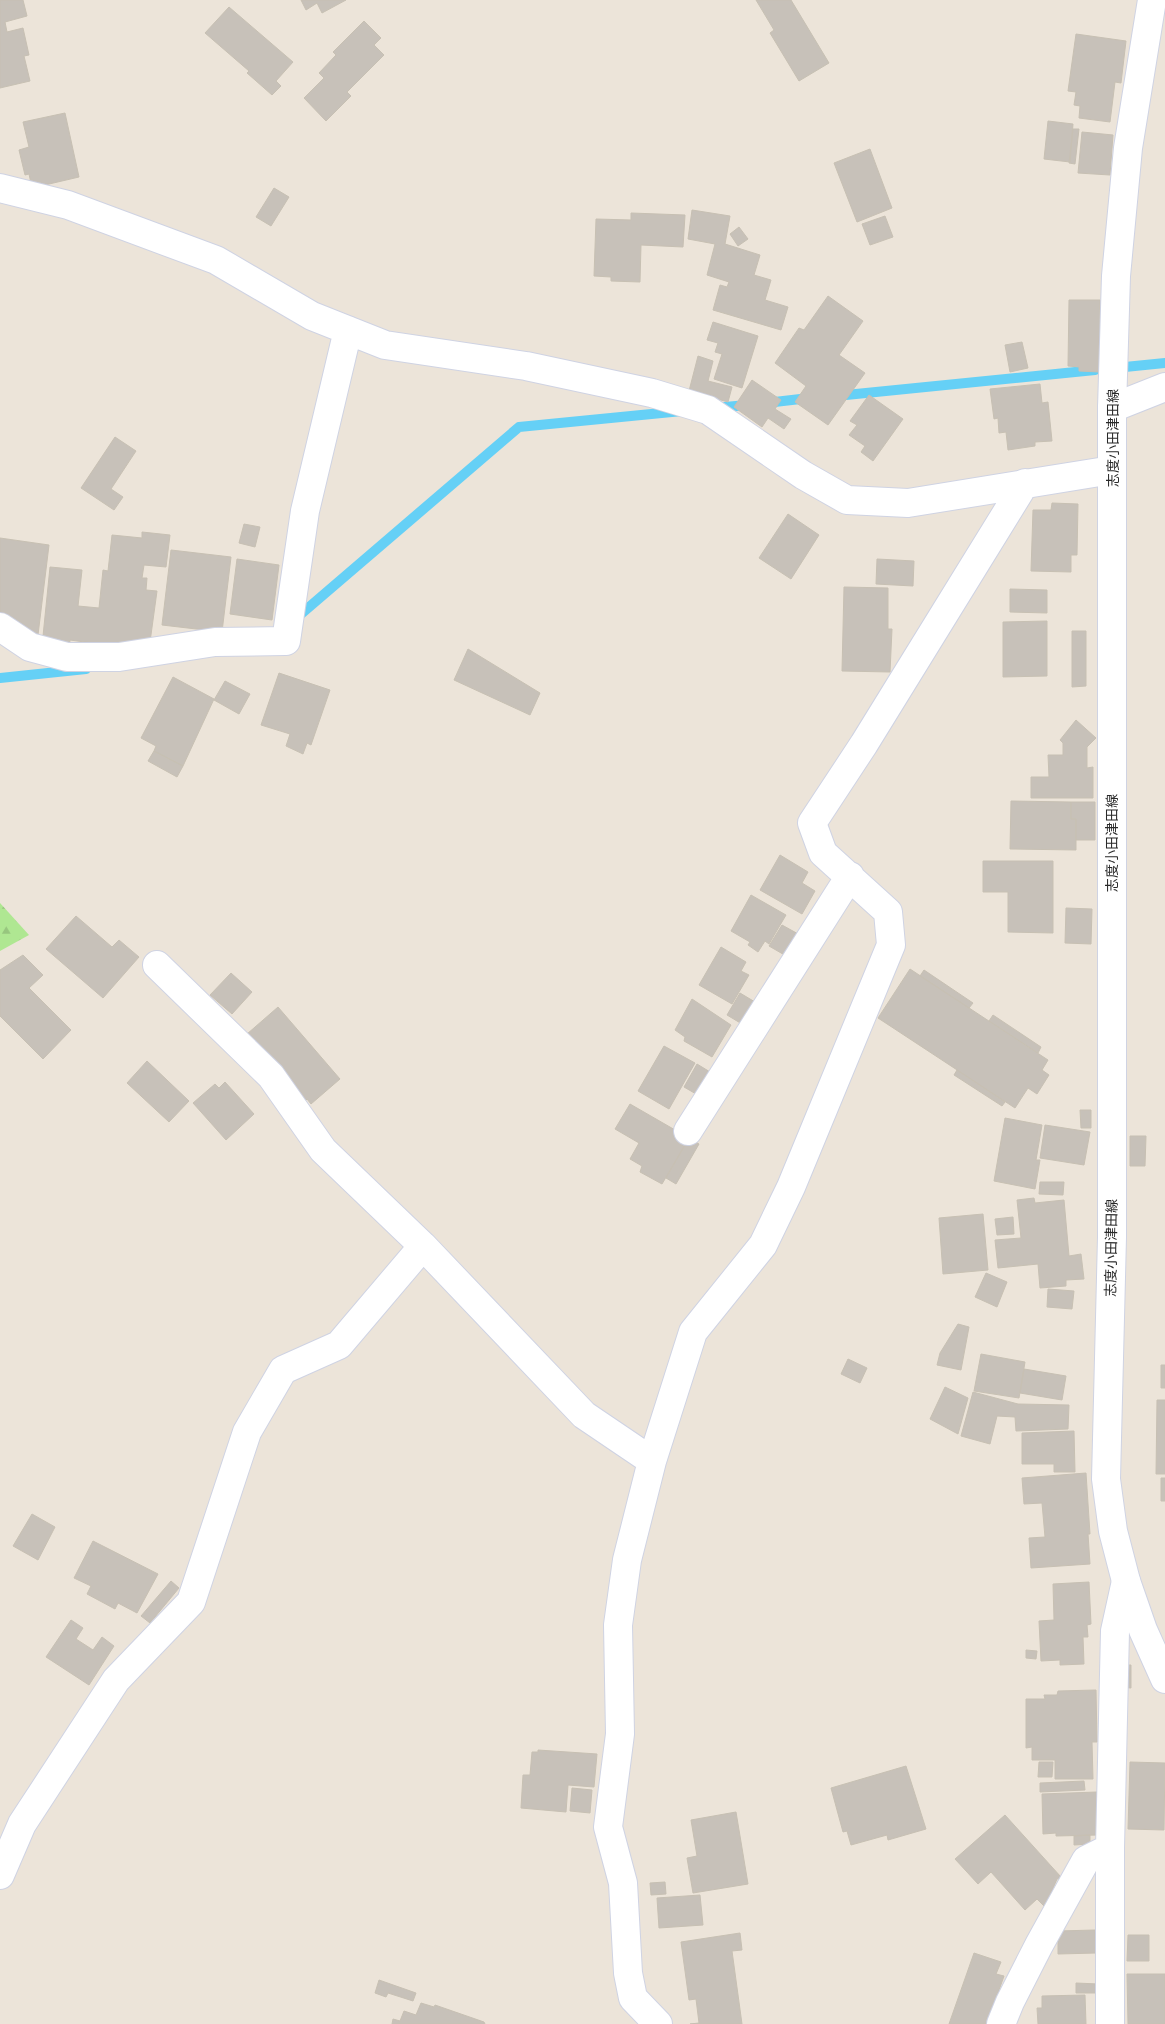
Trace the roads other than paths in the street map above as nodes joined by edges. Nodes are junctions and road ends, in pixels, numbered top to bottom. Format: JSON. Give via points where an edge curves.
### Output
{"nodes":[{"id":1,"x":1152,"y":0,"type":"edge"},
{"id":2,"x":0,"y":188,"type":"edge"},
{"id":3,"x":348,"y":330,"type":"junction"},
{"id":4,"x":1165,"y":387,"type":"edge"},
{"id":5,"x":1112,"y":408,"type":"junction"},
{"id":6,"x":1112,"y":470,"type":"junction"},
{"id":7,"x":1025,"y":482,"type":"junction"},
{"id":8,"x":0,"y":627,"type":"edge"},
{"id":9,"x":850,"y":876,"type":"junction"},
{"id":10,"x":157,"y":965,"type":"dead end"},
{"id":11,"x":688,"y":1131,"type":"dead end"},
{"id":12,"x":424,"y":1246,"type":"junction"},
{"id":13,"x":652,"y":1462,"type":"junction"},
{"id":14,"x":1126,"y":1581,"type":"junction"},
{"id":15,"x":1165,"y":1679,"type":"edge"},
{"id":16,"x":1110,"y":1848,"type":"junction"},
{"id":17,"x":0,"y":1875,"type":"edge"},
{"id":18,"x":658,"y":2024,"type":"edge"},
{"id":19,"x":1001,"y":2024,"type":"edge"},
{"id":20,"x":1110,"y":2024,"type":"edge"}],
"edges":[{"from":1,"to":5,"type":"street","name":"志度小田津田線","via":[[1128,148],[1116,276]]},
{"from":2,"to":3,"type":"street","via":[[68,205],[216,260],[312,316]]},
{"from":3,"to":7,"type":"street","via":[[385,345],[526,366],[652,393],[708,410],[803,475],[847,500],[908,503]]},
{"from":3,"to":8,"type":"street","via":[[305,511],[286,641],[215,642],[119,657],[67,657],[30,647]]},
{"from":4,"to":5,"type":"street"},
{"from":5,"to":6,"type":"street","name":"志度小田津田線"},
{"from":6,"to":7,"type":"street"},
{"from":6,"to":14,"type":"street","name":"志度小田津田線","via":[[1112,1237],[1106,1480],[1113,1531]]},
{"from":7,"to":9,"type":"street","via":[[869,736],[812,822],[824,853]]},
{"from":9,"to":11,"type":"street"},
{"from":9,"to":13,"type":"street","via":[[888,912],[892,945],[791,1187],[763,1245],[693,1332]]},
{"from":10,"to":12,"type":"street","via":[[271,1076],[323,1150]]},
{"from":12,"to":13,"type":"street","via":[[584,1415]]},
{"from":12,"to":17,"type":"street","via":[[339,1345],[283,1370],[247,1432],[191,1602],[116,1680],[22,1824]]},
{"from":13,"to":18,"type":"street","via":[[627,1560],[618,1625],[620,1734],[608,1827],[624,1883],[628,1973],[633,1998]]},
{"from":14,"to":15,"type":"street","name":"志度小田津田線"},
{"from":14,"to":16,"type":"street","via":[[1116,1631]]},
{"from":16,"to":19,"type":"street","via":[[1086,1860],[1034,1953]]},
{"from":16,"to":20,"type":"street"}]}
